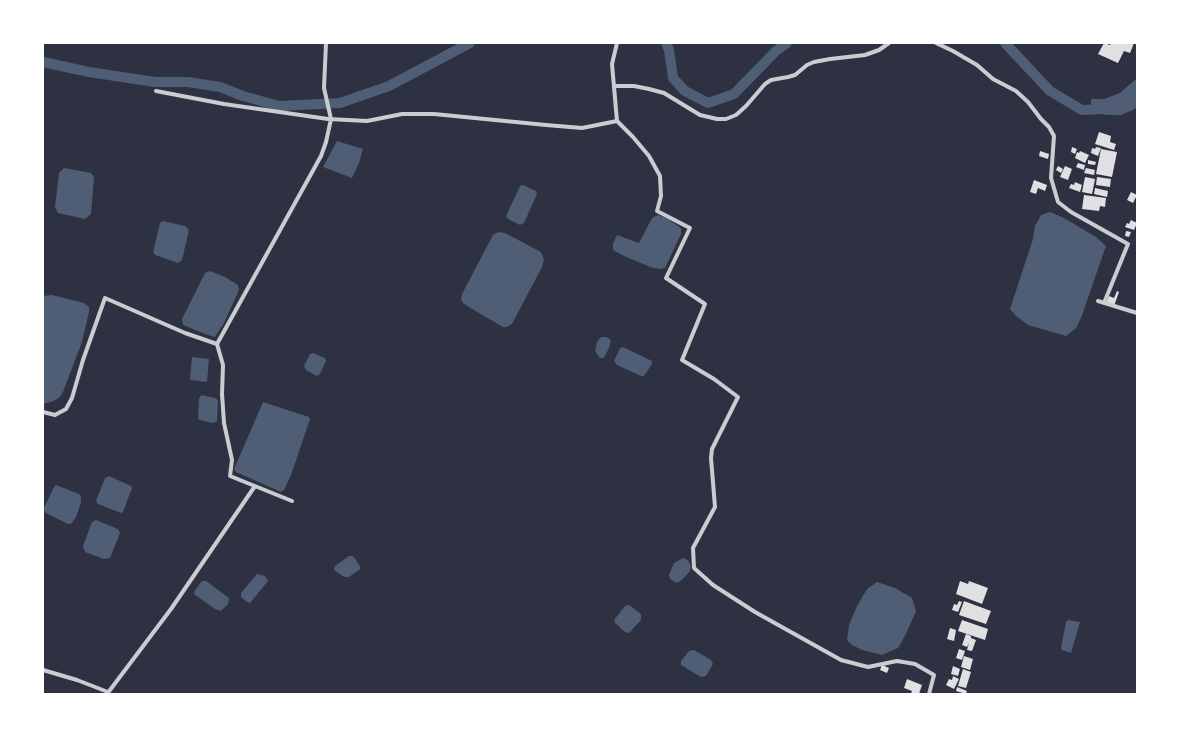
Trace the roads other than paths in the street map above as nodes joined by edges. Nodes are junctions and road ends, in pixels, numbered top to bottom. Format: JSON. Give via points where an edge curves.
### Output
{"nodes":[{"id":1,"x":617,"y":43,"type":"edge"},
{"id":2,"x":889,"y":43,"type":"edge"},
{"id":3,"x":936,"y":43,"type":"edge"},
{"id":4,"x":326,"y":44,"type":"edge"},
{"id":5,"x":614,"y":86,"type":"junction"},
{"id":6,"x":156,"y":91,"type":"dead end"},
{"id":7,"x":331,"y":119,"type":"junction"},
{"id":8,"x":617,"y":122,"type":"junction"},
{"id":9,"x":1098,"y":301,"type":"dead end"},
{"id":10,"x":1104,"y":303,"type":"junction"},
{"id":11,"x":1137,"y":313,"type":"edge"},
{"id":12,"x":217,"y":344,"type":"junction"},
{"id":13,"x":43,"y":412,"type":"edge"},
{"id":14,"x":255,"y":486,"type":"junction"},
{"id":15,"x":292,"y":501,"type":"dead end"},
{"id":16,"x":43,"y":670,"type":"edge"},
{"id":17,"x":107,"y":693,"type":"edge"},
{"id":18,"x":929,"y":694,"type":"edge"}],
"edges":[{"from":1,"to":5,"type":"street","via":[[612,64]]},
{"from":2,"to":5,"type":"street","via":[[865,55],[814,62],[795,75],[771,80],[736,115],[726,119],[700,115],[664,93],[634,86]]},
{"from":3,"to":10,"type":"street","via":[[977,65],[1028,102],[1054,136],[1051,178],[1058,202],[1128,244]]},
{"from":4,"to":7,"type":"street","via":[[324,88]]},
{"from":5,"to":8,"type":"street"},
{"from":6,"to":7,"type":"street","via":[[224,104]]},
{"from":7,"to":8,"type":"street","via":[[367,121],[402,114],[434,114],[582,128]]},
{"from":7,"to":12,"type":"street","via":[[321,156]]},
{"from":8,"to":18,"type":"street","via":[[649,156],[660,176],[661,196],[657,212],[690,228],[666,278],[705,304],[682,360],[738,397],[712,449],[715,507],[693,548],[694,568],[713,585],[755,612],[841,660],[868,667],[897,662],[915,664],[934,675]]},
{"from":9,"to":10,"type":"street"},
{"from":10,"to":11,"type":"street"},
{"from":12,"to":13,"type":"street","via":[[105,298],[72,398],[66,409],[55,415]]},
{"from":12,"to":14,"type":"street","via":[[223,365],[224,423],[232,460],[230,476]]},
{"from":14,"to":15,"type":"street"},
{"from":14,"to":17,"type":"street","via":[[171,609]]},
{"from":16,"to":17,"type":"street","via":[[77,680]]}]}
